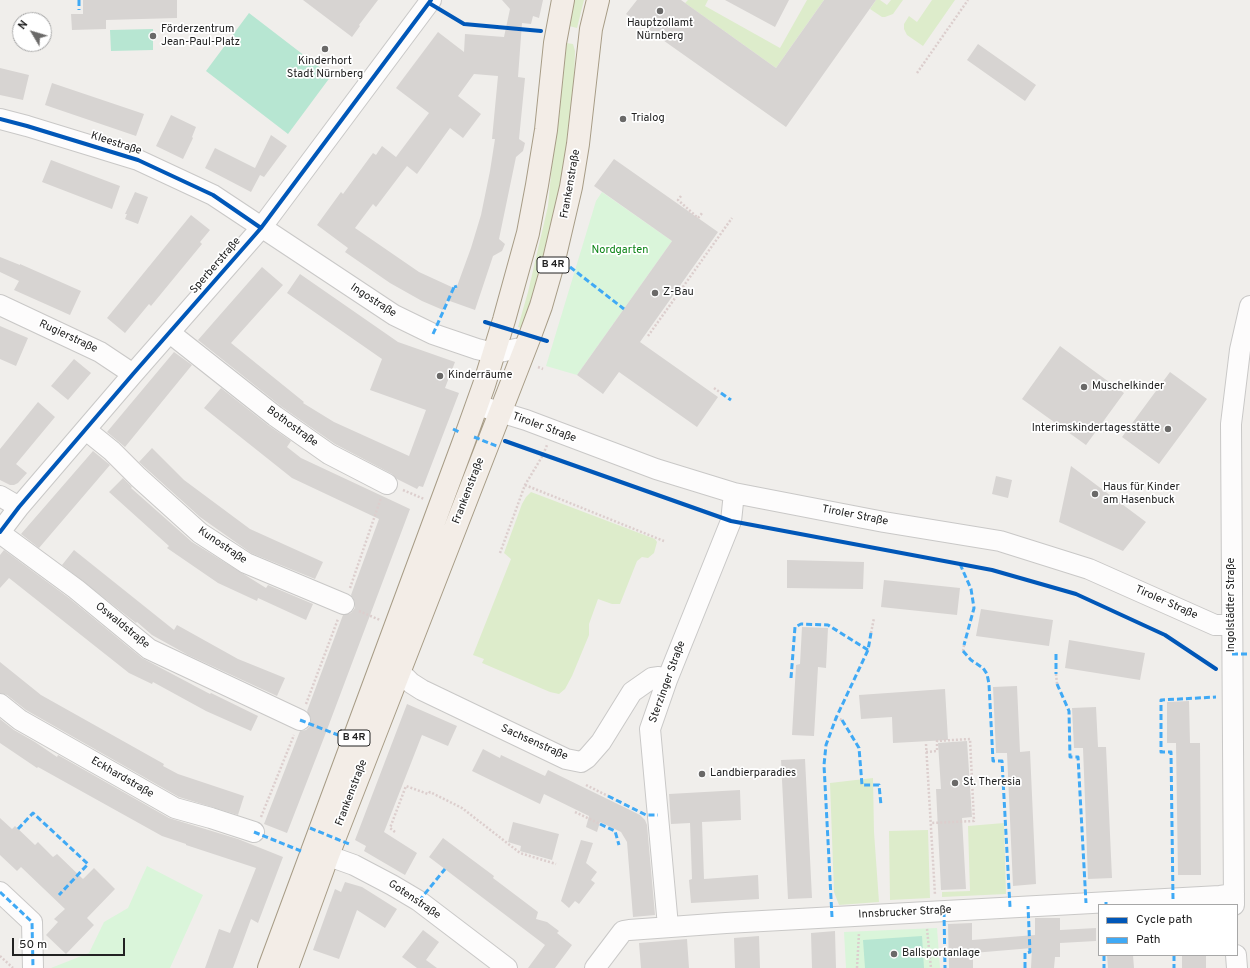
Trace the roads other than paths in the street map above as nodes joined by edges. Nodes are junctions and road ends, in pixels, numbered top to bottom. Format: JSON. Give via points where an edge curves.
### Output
{"nodes":[{"id":1,"x":431,"y":0,"type":"edge"},
{"id":2,"x":564,"y":0,"type":"edge"},
{"id":3,"x":598,"y":0,"type":"edge"},
{"id":4,"x":555,"y":43,"type":"junction"},
{"id":5,"x":589,"y":44,"type":"junction"},
{"id":6,"x":0,"y":119,"type":"edge"},
{"id":7,"x":261,"y":228,"type":"junction"},
{"id":8,"x":0,"y":305,"type":"edge"},
{"id":9,"x":1250,"y":306,"type":"edge"},
{"id":10,"x":170,"y":334,"type":"junction"},
{"id":11,"x":526,"y":347,"type":"junction"},
{"id":12,"x":494,"y":353,"type":"junction"},
{"id":13,"x":133,"y":374,"type":"junction"},
{"id":14,"x":477,"y":405,"type":"junction"},
{"id":15,"x":500,"y":412,"type":"junction"},
{"id":16,"x":86,"y":430,"type":"junction"},
{"id":17,"x":387,"y":484,"type":"road end"},
{"id":18,"x":734,"y":493,"type":"junction"},
{"id":19,"x":0,"y":496,"type":"edge"},
{"id":20,"x":19,"y":507,"type":"junction"},
{"id":21,"x":0,"y":532,"type":"edge"},
{"id":22,"x":344,"y":604,"type":"road end"},
{"id":23,"x":1232,"y":625,"type":"junction"},
{"id":24,"x":399,"y":671,"type":"junction"},
{"id":25,"x":667,"y":680,"type":"junction"},
{"id":26,"x":0,"y":704,"type":"edge"},
{"id":27,"x":300,"y":720,"type":"road end"},
{"id":28,"x":254,"y":832,"type":"road end"},
{"id":29,"x":320,"y":853,"type":"junction"},
{"id":30,"x":0,"y":892,"type":"edge"},
{"id":31,"x":1234,"y":900,"type":"edge"},
{"id":32,"x":668,"y":926,"type":"junction"},
{"id":33,"x":1236,"y":956,"type":"edge"},
{"id":34,"x":33,"y":968,"type":"edge"},
{"id":35,"x":269,"y":968,"type":"edge"},
{"id":36,"x":287,"y":968,"type":"edge"},
{"id":37,"x":507,"y":968,"type":"edge"},
{"id":38,"x":595,"y":968,"type":"edge"},
{"id":39,"x":1237,"y":968,"type":"edge"}],
"edges":[{"from":1,"to":7,"type":"street","name":"Sperberstraße"},
{"from":2,"to":4,"type":"main road","name":"Frankenstraße","number":"B 4R"},
{"from":3,"to":5,"type":"main road","name":"Frankenstraße","number":"B 4R"},
{"from":4,"to":5,"type":"main road","via":[[568,33]]},
{"from":4,"to":12,"type":"main road","name":"Frankenstraße","number":"B 4R","via":[[546,130],[534,205]]},
{"from":5,"to":11,"type":"main road","name":"Frankenstraße","number":"B 4R","via":[[578,144],[567,206],[547,286]]},
{"from":6,"to":7,"type":"street","name":"Kleestraße","via":[[138,160],[213,195]]},
{"from":7,"to":10,"type":"street","name":"Sperberstraße"},
{"from":7,"to":12,"type":"street","name":"Ingostraße","via":[[394,315],[448,339]]},
{"from":8,"to":13,"type":"street","name":"Rugierstraße","via":[[100,352]]},
{"from":9,"to":23,"type":"street","name":"Ingolstädter Straße","via":[[1231,424]]},
{"from":10,"to":13,"type":"street","name":"Sperberstraße"},
{"from":10,"to":17,"type":"street","name":"Bothostraße","via":[[317,446]]},
{"from":11,"to":12,"type":"street"},
{"from":11,"to":15,"type":"main road","name":"Frankenstraße","number":"B 4R"},
{"from":12,"to":14,"type":"main road","name":"Frankenstraße","number":"B 4R"},
{"from":13,"to":16,"type":"street","name":"Sperberstraße"},
{"from":14,"to":15,"type":"street","name":"Tiroler Straße"},
{"from":14,"to":29,"type":"main road","name":"Frankenstraße","number":"B 4R"},
{"from":15,"to":18,"type":"street","name":"Tiroler Straße","via":[[656,469]]},
{"from":15,"to":24,"type":"main road","name":"Frankenstraße","number":"B 4R"},
{"from":16,"to":20,"type":"street","name":"Sperberstraße"},
{"from":16,"to":22,"type":"street","name":"Kunostraße","via":[[200,533],[246,563]]},
{"from":18,"to":23,"type":"street","name":"Tiroler Straße","via":[[1000,541],[1089,569],[1215,625]]},
{"from":18,"to":25,"type":"street","name":"Sterzinger Straße","via":[[731,521]]},
{"from":19,"to":20,"type":"street"},
{"from":20,"to":21,"type":"street","name":"Sperberstraße"},
{"from":21,"to":27,"type":"street","name":"Oswaldstraße","via":[[76,589],[149,649]]},
{"from":23,"to":31,"type":"street","name":"Ingolstädter Straße"},
{"from":24,"to":25,"type":"street","name":"Sachsenstraße","via":[[422,690],[566,758],[581,762],[588,758],[601,742],[632,692],[652,678]]},
{"from":24,"to":29,"type":"main road","name":"Frankenstraße","number":"B 4R"},
{"from":25,"to":32,"type":"street","name":"Sterzinger Straße","via":[[650,729]]},
{"from":26,"to":28,"type":"street","name":"Eckhardstraße","via":[[20,720],[175,808]]},
{"from":29,"to":35,"type":"main road","name":"Frankenstraße","number":"B 4R"},
{"from":29,"to":36,"type":"main road","name":"Frankenstraße","number":"B 4R"},
{"from":29,"to":37,"type":"street","name":"Gotenstraße","via":[[367,871],[403,891]]},
{"from":30,"to":34,"type":"street","via":[[32,922]]},
{"from":31,"to":32,"type":"street","name":"Innsbrucker Straße","via":[[1212,897]]},
{"from":32,"to":38,"type":"street","name":"Innsbrucker Straße","via":[[623,931]]},
{"from":33,"to":39,"type":"street"}]}
